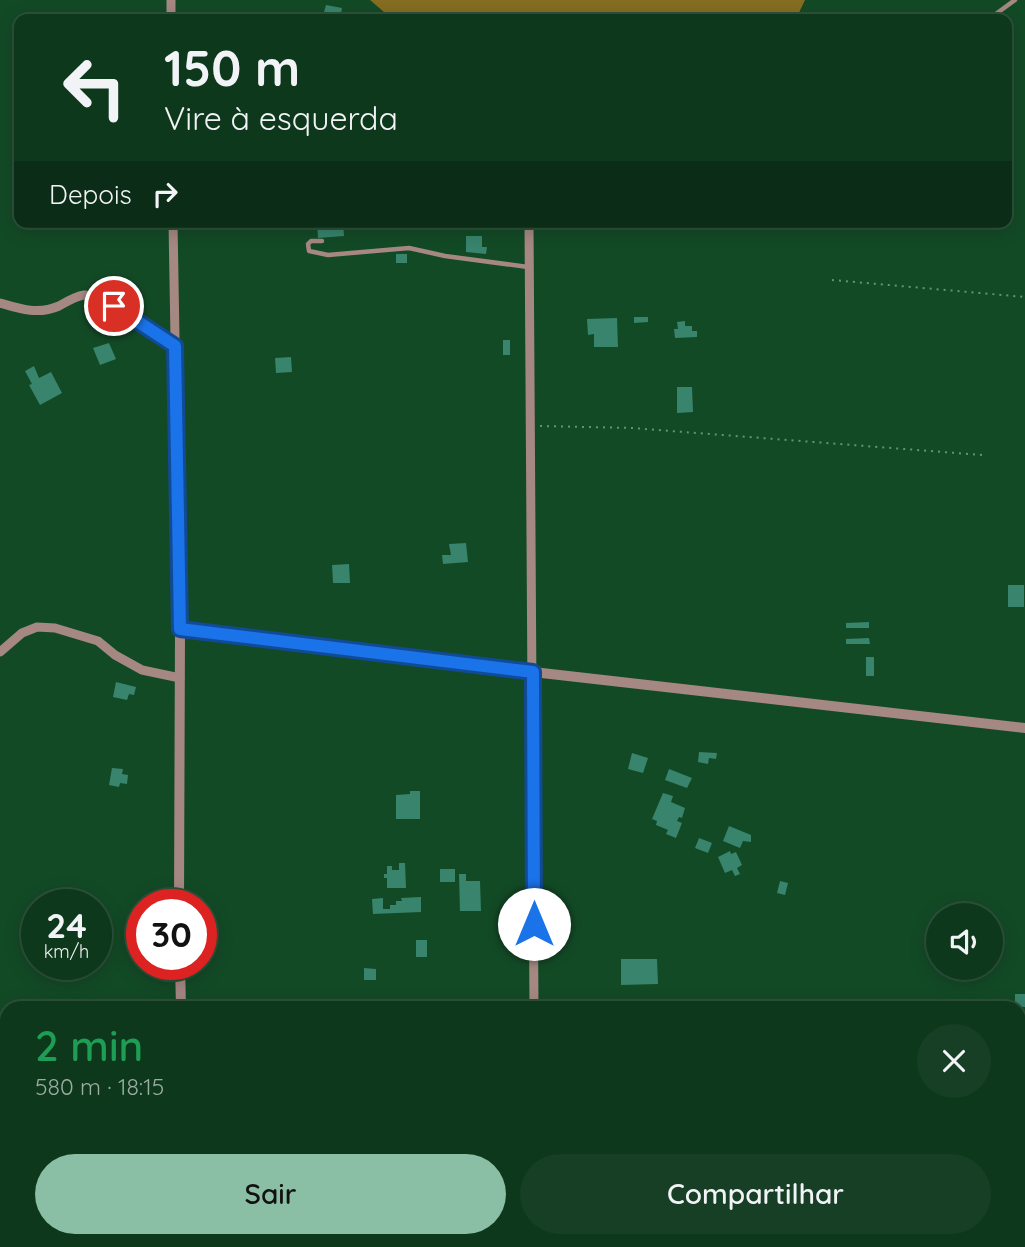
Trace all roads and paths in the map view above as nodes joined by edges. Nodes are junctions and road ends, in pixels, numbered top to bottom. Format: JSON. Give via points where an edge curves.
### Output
{"nodes":[{"id":1,"x":1015,"y":0,"type":"edge"},
{"id":2,"x":996,"y":14,"type":"edge"},
{"id":3,"x":173,"y":228,"type":"edge"},
{"id":4,"x":528,"y":228,"type":"edge"},
{"id":5,"x":322,"y":241,"type":"dead end"},
{"id":6,"x":529,"y":267,"type":"junction"},
{"id":7,"x":832,"y":280,"type":"dead end"},
{"id":8,"x":1025,"y":297,"type":"edge"},
{"id":9,"x":0,"y":303,"type":"edge"},
{"id":10,"x":175,"y":346,"type":"junction"},
{"id":11,"x":529,"y":429,"type":"junction"},
{"id":12,"x":982,"y":455,"type":"dead end"},
{"id":13,"x":180,"y":629,"type":"junction"},
{"id":14,"x":0,"y":652,"type":"edge"},
{"id":15,"x":533,"y":672,"type":"junction"},
{"id":16,"x":180,"y":678,"type":"junction"},
{"id":17,"x":1025,"y":728,"type":"edge"},
{"id":18,"x":179,"y":889,"type":"edge"},
{"id":19,"x":180,"y":980,"type":"edge"},
{"id":20,"x":181,"y":1001,"type":"edge"},
{"id":21,"x":534,"y":1001,"type":"edge"}],
"edges":[{"from":1,"to":2,"type":"lane"},
{"from":3,"to":10,"type":"street"},
{"from":4,"to":6,"type":"street"},
{"from":5,"to":6,"type":"lane","via":[[311,241],[309,251],[328,255],[410,248]]},
{"from":6,"to":11,"type":"street"},
{"from":7,"to":8,"type":"path"},
{"from":9,"to":10,"type":"street","via":[[39,311],[92,296]]},
{"from":10,"to":13,"type":"street"},
{"from":11,"to":12,"type":"path","via":[[567,425],[632,428]]},
{"from":11,"to":15,"type":"street"},
{"from":13,"to":15,"type":"street"},
{"from":13,"to":16,"type":"street"},
{"from":14,"to":16,"type":"street","via":[[22,633],[37,627],[55,628],[98,641],[142,670]]},
{"from":15,"to":17,"type":"street"},
{"from":15,"to":21,"type":"street"},
{"from":16,"to":18,"type":"street"},
{"from":19,"to":20,"type":"street"}]}
